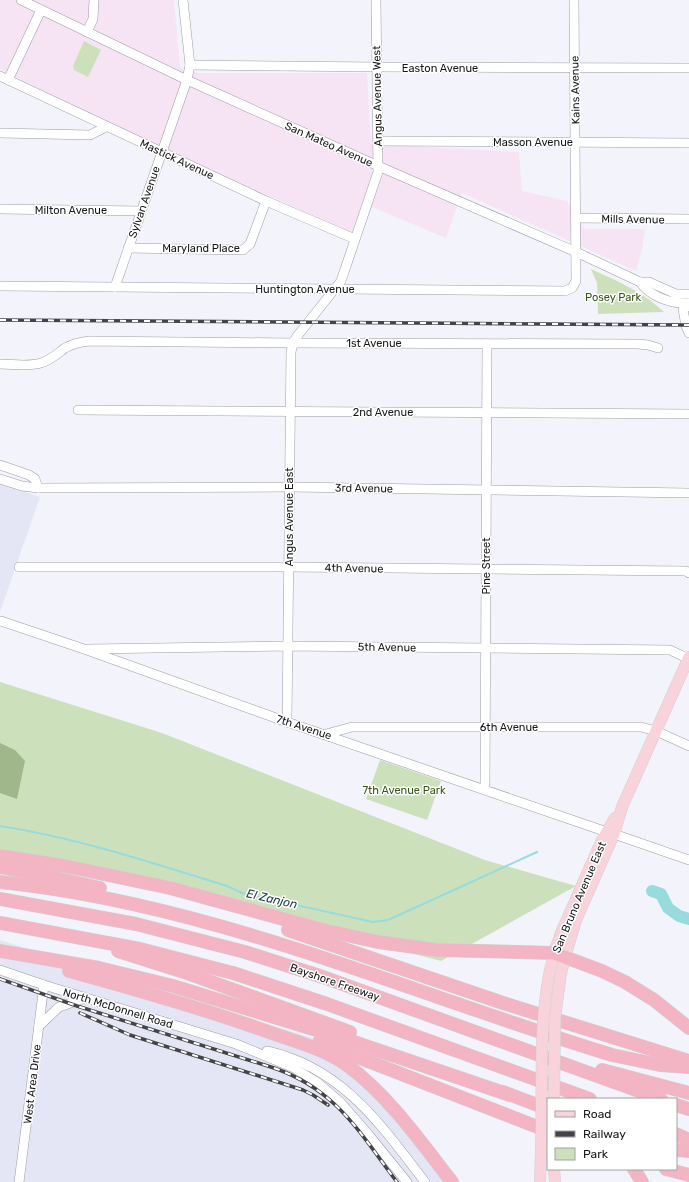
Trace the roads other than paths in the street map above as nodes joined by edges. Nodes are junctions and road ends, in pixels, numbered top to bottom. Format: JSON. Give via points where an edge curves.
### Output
{"nodes":[{"id":1,"x":21,"y":0,"type":"edge"},
{"id":2,"x":94,"y":0,"type":"edge"},
{"id":3,"x":183,"y":0,"type":"edge"},
{"id":4,"x":376,"y":0,"type":"edge"},
{"id":5,"x":574,"y":0,"type":"edge"},
{"id":6,"x":41,"y":10,"type":"junction"},
{"id":7,"x":87,"y":32,"type":"junction"},
{"id":8,"x":190,"y":65,"type":"junction"},
{"id":9,"x":376,"y":67,"type":"junction"},
{"id":10,"x":575,"y":68,"type":"junction"},
{"id":11,"x":689,"y":68,"type":"edge"},
{"id":12,"x":4,"y":78,"type":"edge"},
{"id":13,"x":187,"y":80,"type":"junction"},
{"id":14,"x":106,"y":127,"type":"junction"},
{"id":15,"x":0,"y":134,"type":"edge"},
{"id":16,"x":378,"y":141,"type":"junction"},
{"id":17,"x":576,"y":142,"type":"junction"},
{"id":18,"x":689,"y":143,"type":"edge"},
{"id":19,"x":162,"y":153,"type":"junction"},
{"id":20,"x":378,"y":166,"type":"junction"},
{"id":21,"x":266,"y":201,"type":"junction"},
{"id":22,"x":0,"y":209,"type":"edge"},
{"id":23,"x":141,"y":210,"type":"junction"},
{"id":24,"x":576,"y":218,"type":"junction"},
{"id":25,"x":689,"y":219,"type":"edge"},
{"id":26,"x":354,"y":239,"type":"junction"},
{"id":27,"x":128,"y":248,"type":"junction"},
{"id":28,"x":576,"y":252,"type":"junction"},
{"id":29,"x":640,"y":282,"type":"junction"},
{"id":30,"x":0,"y":286,"type":"edge"},
{"id":31,"x":115,"y":287,"type":"junction"},
{"id":32,"x":336,"y":289,"type":"junction"},
{"id":33,"x":689,"y":294,"type":"edge"},
{"id":34,"x":688,"y":304,"type":"edge"},
{"id":35,"x":311,"y":318,"type":"joint"},
{"id":36,"x":689,"y":333,"type":"edge"},
{"id":37,"x":293,"y":344,"type":"junction"},
{"id":38,"x":487,"y":344,"type":"junction"},
{"id":39,"x":658,"y":348,"type":"dead end"},
{"id":40,"x":0,"y":364,"type":"edge"},
{"id":41,"x":78,"y":410,"type":"dead end"},
{"id":42,"x":289,"y":412,"type":"junction"},
{"id":43,"x":487,"y":412,"type":"junction"},
{"id":44,"x":689,"y":414,"type":"edge"},
{"id":45,"x":0,"y":465,"type":"edge"},
{"id":46,"x":0,"y":478,"type":"edge"},
{"id":47,"x":289,"y":487,"type":"junction"},
{"id":48,"x":38,"y":488,"type":"junction"},
{"id":49,"x":486,"y":490,"type":"junction"},
{"id":50,"x":689,"y":493,"type":"edge"},
{"id":51,"x":19,"y":567,"type":"dead end"},
{"id":52,"x":289,"y":567,"type":"junction"},
{"id":53,"x":486,"y":570,"type":"junction"},
{"id":54,"x":689,"y":573,"type":"edge"},
{"id":55,"x":1,"y":621,"type":"dead end"},
{"id":56,"x":288,"y":646,"type":"junction"},
{"id":57,"x":485,"y":648,"type":"junction"},
{"id":58,"x":84,"y":649,"type":"junction"},
{"id":59,"x":689,"y":658,"type":"edge"},
{"id":60,"x":287,"y":722,"type":"junction"},
{"id":61,"x":485,"y":726,"type":"junction"},
{"id":62,"x":656,"y":731,"type":"junction"},
{"id":63,"x":326,"y":734,"type":"junction"},
{"id":64,"x":689,"y":746,"type":"edge"},
{"id":65,"x":485,"y":789,"type":"junction"},
{"id":66,"x":610,"y":833,"type":"junction"},
{"id":67,"x":0,"y":856,"type":"edge"},
{"id":68,"x":689,"y":860,"type":"edge"},
{"id":69,"x":65,"y":866,"type":"junction"},
{"id":70,"x":0,"y":867,"type":"edge"},
{"id":71,"x":0,"y":882,"type":"edge"},
{"id":72,"x":0,"y":899,"type":"edge"},
{"id":73,"x":0,"y":922,"type":"edge"},
{"id":74,"x":65,"y":934,"type":"junction"},
{"id":75,"x":0,"y":951,"type":"edge"},
{"id":76,"x":559,"y":955,"type":"junction"},
{"id":77,"x":353,"y":968,"type":"junction"},
{"id":78,"x":0,"y":970,"type":"edge"},
{"id":79,"x":44,"y":985,"type":"junction"},
{"id":80,"x":198,"y":997,"type":"junction"},
{"id":81,"x":85,"y":998,"type":"junction"},
{"id":82,"x":38,"y":1026,"type":"junction"},
{"id":83,"x":689,"y":1028,"type":"edge"},
{"id":84,"x":236,"y":1044,"type":"junction"},
{"id":85,"x":508,"y":1044,"type":"junction"},
{"id":86,"x":689,"y":1061,"type":"edge"},
{"id":87,"x":689,"y":1067,"type":"edge"},
{"id":88,"x":689,"y":1093,"type":"edge"},
{"id":89,"x":510,"y":1095,"type":"junction"},
{"id":90,"x":554,"y":1098,"type":"edge"},
{"id":91,"x":587,"y":1098,"type":"edge"},
{"id":92,"x":658,"y":1098,"type":"edge"},
{"id":93,"x":677,"y":1105,"type":"edge"},
{"id":94,"x":547,"y":1109,"type":"edge"},
{"id":95,"x":689,"y":1109,"type":"edge"},
{"id":96,"x":677,"y":1130,"type":"edge"},
{"id":97,"x":547,"y":1131,"type":"edge"},
{"id":98,"x":677,"y":1134,"type":"edge"},
{"id":99,"x":689,"y":1135,"type":"edge"},
{"id":100,"x":689,"y":1140,"type":"edge"},
{"id":101,"x":677,"y":1150,"type":"edge"},
{"id":102,"x":689,"y":1151,"type":"edge"},
{"id":103,"x":554,"y":1170,"type":"edge"},
{"id":104,"x":635,"y":1170,"type":"edge"},
{"id":105,"x":670,"y":1170,"type":"edge"},
{"id":106,"x":689,"y":1175,"type":"edge"},
{"id":107,"x":19,"y":1182,"type":"edge"},
{"id":108,"x":407,"y":1182,"type":"edge"},
{"id":109,"x":425,"y":1182,"type":"edge"},
{"id":110,"x":452,"y":1182,"type":"edge"},
{"id":111,"x":540,"y":1182,"type":"edge"},
{"id":112,"x":555,"y":1182,"type":"edge"},
{"id":113,"x":642,"y":1182,"type":"edge"}],
"edges":[{"from":1,"to":6,"type":"street","name":"San Mateo Avenue"},
{"from":2,"to":7,"type":"street","via":[[93,19]]},
{"from":3,"to":8,"type":"street","name":"Sylvan Avenue"},
{"from":4,"to":9,"type":"street","name":"Angus Avenue West"},
{"from":5,"to":10,"type":"street","name":"Kains Avenue"},
{"from":6,"to":7,"type":"street","name":"San Mateo Avenue"},
{"from":6,"to":12,"type":"street"},
{"from":7,"to":13,"type":"street","name":"San Mateo Avenue"},
{"from":8,"to":9,"type":"street","name":"Easton Avenue"},
{"from":8,"to":13,"type":"street","name":"Sylvan Avenue"},
{"from":9,"to":10,"type":"street","name":"Easton Avenue"},
{"from":9,"to":16,"type":"street","name":"Angus Avenue West"},
{"from":10,"to":11,"type":"street","name":"Easton Avenue"},
{"from":10,"to":17,"type":"street","name":"Kains Avenue"},
{"from":12,"to":14,"type":"street","name":"Mastick Avenue"},
{"from":13,"to":19,"type":"street","name":"Sylvan Avenue"},
{"from":13,"to":20,"type":"street","name":"San Mateo Avenue"},
{"from":14,"to":15,"type":"street","via":[[90,135]]},
{"from":14,"to":19,"type":"street","name":"Mastick Avenue"},
{"from":16,"to":17,"type":"street","name":"Masson Avenue"},
{"from":16,"to":20,"type":"street","name":"Angus Avenue West"},
{"from":17,"to":18,"type":"street","name":"Masson Avenue"},
{"from":17,"to":24,"type":"street","name":"Kains Avenue"},
{"from":19,"to":21,"type":"street","name":"Mastick Avenue"},
{"from":19,"to":23,"type":"street","name":"Sylvan Avenue"},
{"from":20,"to":26,"type":"street","name":"Angus Avenue West"},
{"from":20,"to":28,"type":"street","name":"San Mateo Avenue"},
{"from":21,"to":26,"type":"street","name":"Mastick Avenue"},
{"from":21,"to":27,"type":"street","name":"Maryland Place","via":[[250,244],[243,250]]},
{"from":22,"to":23,"type":"street","name":"Milton Avenue"},
{"from":23,"to":27,"type":"street","name":"Sylvan Avenue"},
{"from":24,"to":25,"type":"street","name":"Mills Avenue"},
{"from":24,"to":28,"type":"street","name":"Kains Avenue"},
{"from":26,"to":32,"type":"street","name":"Angus Avenue West"},
{"from":27,"to":31,"type":"street","name":"Sylvan Avenue"},
{"from":28,"to":29,"type":"street","name":"San Mateo Avenue"},
{"from":28,"to":32,"type":"street","name":"Huntington Avenue","via":[[576,281],[572,288],[565,291]]},
{"from":29,"to":33,"type":"street","name":"San Mateo Avenue","via":[[649,282],[676,294]]},
{"from":29,"to":34,"type":"street","name":"San Mateo Avenue","via":[[645,290],[672,302]]},
{"from":30,"to":31,"type":"street","name":"Huntington Avenue"},
{"from":31,"to":32,"type":"street","name":"Huntington Avenue"},
{"from":32,"to":35,"type":"street","name":"Angus Avenue West"},
{"from":33,"to":34,"type":"street","name":"San Mateo Avenue"},
{"from":34,"to":36,"type":"street","name":"San Mateo Avenue","via":[[683,309]]},
{"from":35,"to":37,"type":"street","name":"Angus Avenue East"},
{"from":37,"to":38,"type":"street","name":"1st Avenue"},
{"from":37,"to":40,"type":"street","name":"1st Avenue","via":[[89,341],[66,347],[55,356],[34,365]]},
{"from":37,"to":42,"type":"street","name":"Angus Avenue East"},
{"from":38,"to":39,"type":"street","name":"1st Avenue","via":[[648,344]]},
{"from":38,"to":43,"type":"street","name":"Pine Street"},
{"from":41,"to":42,"type":"street","name":"2nd Avenue"},
{"from":42,"to":43,"type":"street","name":"2nd Avenue"},
{"from":42,"to":47,"type":"street","name":"Angus Avenue East"},
{"from":43,"to":44,"type":"street","name":"2nd Avenue"},
{"from":43,"to":49,"type":"street","name":"Pine Street"},
{"from":45,"to":48,"type":"street","via":[[30,475],[35,479]]},
{"from":46,"to":48,"type":"street","name":"3rd Avenue","via":[[22,486]]},
{"from":47,"to":48,"type":"street","name":"3rd Avenue"},
{"from":47,"to":49,"type":"street","name":"3rd Avenue"},
{"from":47,"to":52,"type":"street","name":"Angus Avenue East"},
{"from":49,"to":50,"type":"street","name":"3rd Avenue"},
{"from":49,"to":53,"type":"street","name":"Pine Street"},
{"from":51,"to":52,"type":"street","name":"4th Avenue"},
{"from":52,"to":53,"type":"street","name":"4th Avenue"},
{"from":52,"to":56,"type":"street","name":"Angus Avenue East"},
{"from":53,"to":54,"type":"street","name":"4th Avenue"},
{"from":53,"to":57,"type":"street","name":"Pine Street"},
{"from":55,"to":58,"type":"street","name":"7th Avenue"},
{"from":56,"to":57,"type":"street","name":"5th Avenue"},
{"from":56,"to":58,"type":"street","name":"5th Avenue"},
{"from":56,"to":60,"type":"street","name":"Angus Avenue East"},
{"from":57,"to":59,"type":"street","name":"5th Avenue","via":[[670,650]]},
{"from":57,"to":61,"type":"street","name":"Pine Street"},
{"from":58,"to":60,"type":"street","name":"7th Avenue"},
{"from":59,"to":62,"type":"main road","name":"San Bruno Avenue East"},
{"from":60,"to":63,"type":"street","name":"7th Avenue"},
{"from":61,"to":62,"type":"street","name":"6th Avenue","via":[[641,727]]},
{"from":61,"to":63,"type":"street","name":"6th Avenue","via":[[352,727]]},
{"from":61,"to":65,"type":"street","name":"Pine Street"},
{"from":62,"to":64,"type":"street","name":"6th Avenue"},
{"from":62,"to":66,"type":"main road","name":"San Bruno Avenue East"},
{"from":63,"to":65,"type":"street","name":"7th Avenue"},
{"from":65,"to":66,"type":"street","name":"7th Avenue"},
{"from":66,"to":68,"type":"street","name":"7th Avenue"},
{"from":66,"to":76,"type":"main road","name":"San Bruno Avenue East","via":[[561,933]]},
{"from":67,"to":69,"type":"highway"},
{"from":69,"to":76,"type":"highway","via":[[184,891],[371,941],[437,950]]},
{"from":69,"to":86,"type":"highway","via":[[272,924],[503,1003]]},
{"from":70,"to":77,"type":"highway","via":[[96,887],[217,918],[320,950]]},
{"from":71,"to":77,"type":"highway","via":[[80,893],[159,910],[261,938]]},
{"from":72,"to":85,"type":"highway","name":"Bayshore Freeway","via":[[125,922],[222,946],[307,972]]},
{"from":73,"to":74,"type":"highway"},
{"from":74,"to":89,"type":"highway","via":[[334,1026]]},
{"from":74,"to":91,"type":"highway","via":[[166,955],[265,983]]},
{"from":75,"to":80,"type":"highway","via":[[63,963]]},
{"from":75,"to":110,"type":"highway","via":[[219,1014],[325,1053],[346,1065],[379,1093]]},
{"from":76,"to":83,"type":"highway","via":[[625,982],[654,1000]]},
{"from":76,"to":90,"type":"main road","name":"San Bruno Avenue East","bridge":true,"via":[[561,973],[555,1018]]},
{"from":76,"to":111,"type":"main road","name":"San Bruno Avenue East","bridge":true,"via":[[550,970],[543,1024]]},
{"from":77,"to":87,"type":"highway","via":[[612,1055],[660,1065]]},
{"from":78,"to":79,"type":"street","name":"North McDonnell Road"},
{"from":79,"to":81,"type":"street","name":"North McDonnell Road"},
{"from":79,"to":82,"type":"street","name":"West Area Drive"},
{"from":80,"to":89,"type":"highway","via":[[339,1037]]},
{"from":80,"to":97,"type":"highway"},
{"from":81,"to":82,"type":"street","via":[[59,1007]]},
{"from":81,"to":84,"type":"street","name":"North McDonnell Road"},
{"from":82,"to":107,"type":"street","name":"West Area Drive"},
{"from":84,"to":108,"type":"street","name":"North McDonnell Road","via":[[286,1064],[322,1086],[355,1118]]},
{"from":84,"to":109,"type":"street","name":"North McDonnell Road","via":[[282,1055],[316,1070],[337,1083],[376,1119]]},
{"from":85,"to":88,"type":"highway"},
{"from":85,"to":92,"type":"highway","name":"Bayshore Freeway"},
{"from":89,"to":94,"type":"highway"},
{"from":93,"to":95,"type":"highway"},
{"from":96,"to":99,"type":"highway"},
{"from":98,"to":100,"type":"highway"},
{"from":101,"to":102,"type":"highway"},
{"from":103,"to":112,"type":"main road"},
{"from":104,"to":113,"type":"highway"},
{"from":105,"to":106,"type":"highway"}]}
